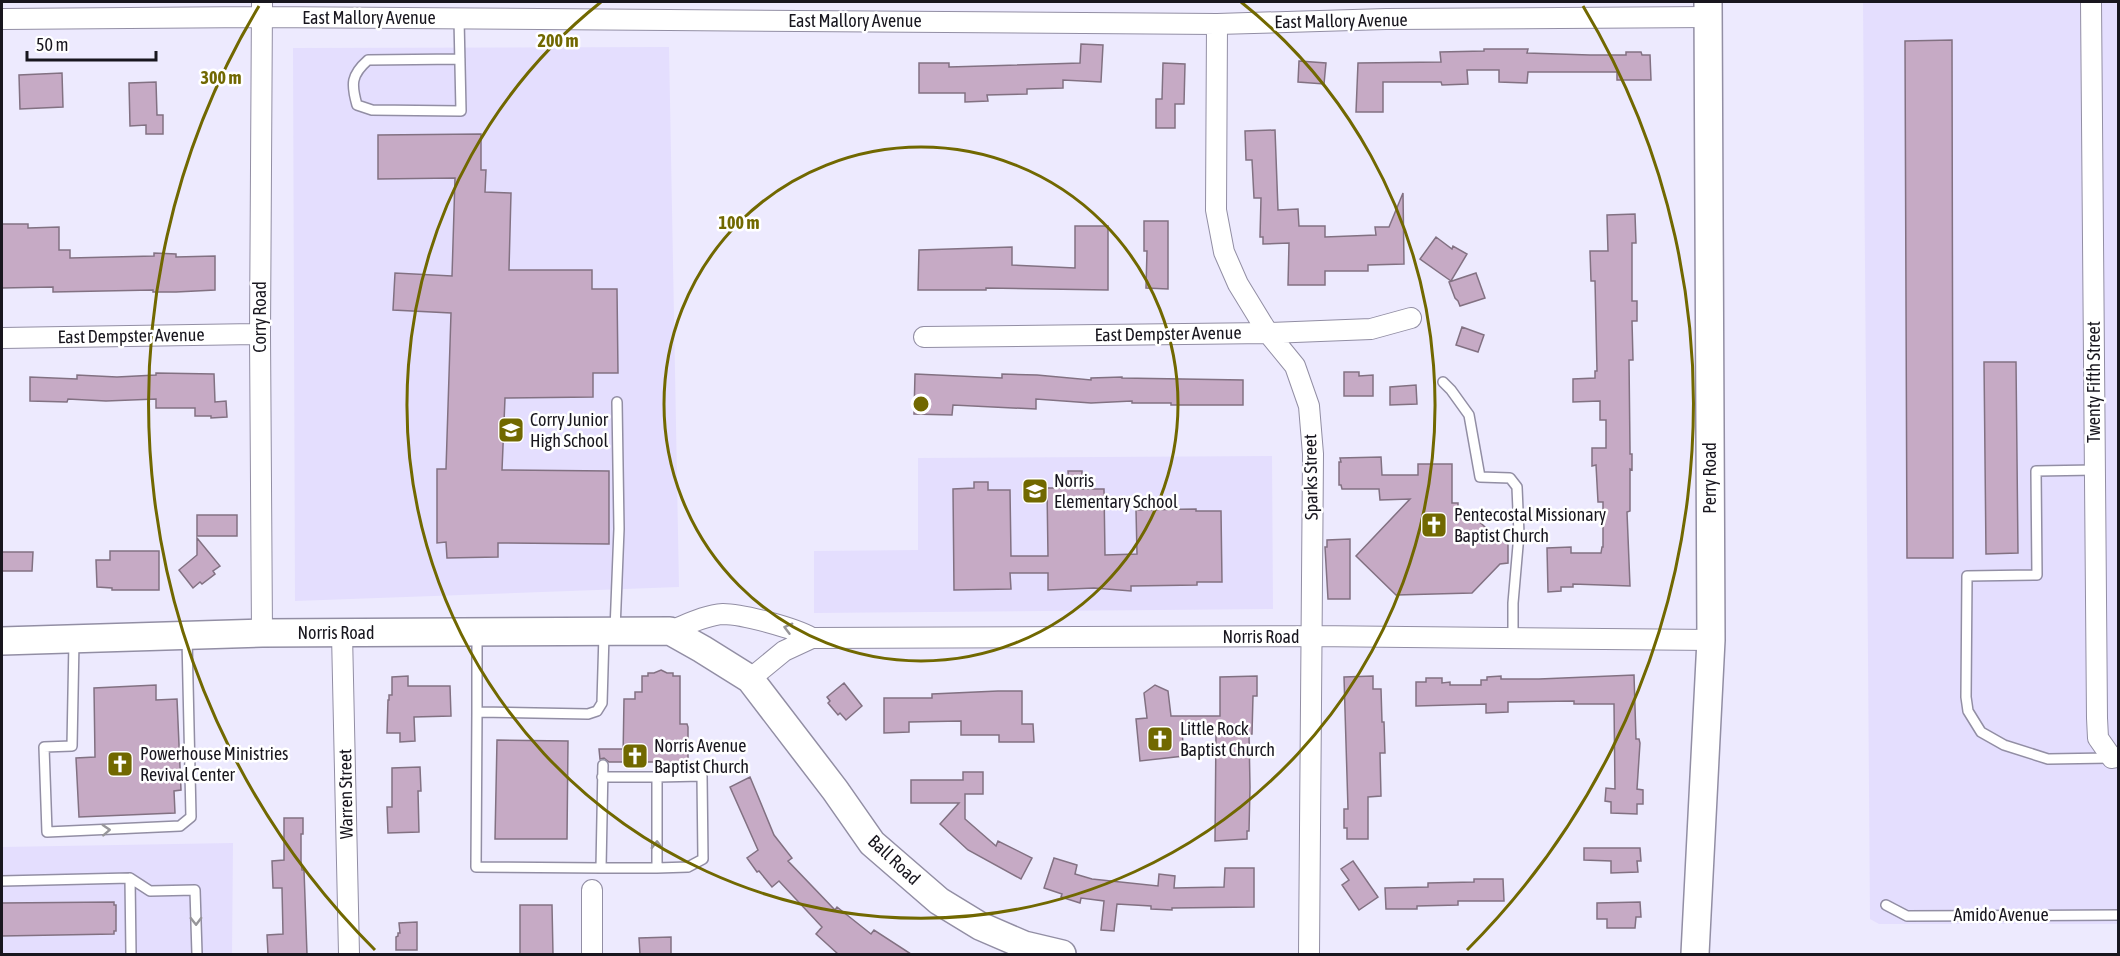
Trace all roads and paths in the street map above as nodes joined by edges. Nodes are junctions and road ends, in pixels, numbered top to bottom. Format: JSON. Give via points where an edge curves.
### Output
{"nodes":[{"id":1,"x":2091,"y":2,"type":"edge"},
{"id":2,"x":262,"y":9,"type":"edge"},
{"id":3,"x":1708,"y":9,"type":"edge"},
{"id":4,"x":1386,"y":10,"type":"edge"},
{"id":5,"x":2,"y":19,"type":"edge"},
{"id":6,"x":459,"y":19,"type":"junction"},
{"id":7,"x":1217,"y":24,"type":"junction"},
{"id":8,"x":460,"y":60,"type":"junction"},
{"id":9,"x":1411,"y":318,"type":"dead end"},
{"id":10,"x":1268,"y":333,"type":"junction"},
{"id":11,"x":260,"y":334,"type":"junction"},
{"id":12,"x":924,"y":337,"type":"dead end"},
{"id":13,"x":2,"y":338,"type":"edge"},
{"id":14,"x":1443,"y":382,"type":"dead end"},
{"id":15,"x":617,"y":402,"type":"dead end"},
{"id":16,"x":2095,"y":470,"type":"junction"},
{"id":17,"x":477,"y":631,"type":"junction"},
{"id":18,"x":609,"y":632,"type":"junction"},
{"id":19,"x":670,"y":632,"type":"junction"},
{"id":20,"x":262,"y":633,"type":"junction"},
{"id":21,"x":342,"y":634,"type":"junction"},
{"id":22,"x":187,"y":635,"type":"junction"},
{"id":23,"x":1311,"y":636,"type":"junction"},
{"id":24,"x":812,"y":638,"type":"junction"},
{"id":25,"x":1513,"y":638,"type":"junction"},
{"id":26,"x":74,"y":639,"type":"junction"},
{"id":27,"x":1711,"y":640,"type":"junction"},
{"id":28,"x":2,"y":641,"type":"edge"},
{"id":29,"x":750,"y":679,"type":"junction"},
{"id":30,"x":477,"y":712,"type":"junction"},
{"id":31,"x":2115,"y":757,"type":"edge"},
{"id":32,"x":603,"y":765,"type":"dead end"},
{"id":33,"x":602,"y":777,"type":"junction"},
{"id":34,"x":657,"y":777,"type":"junction"},
{"id":35,"x":601,"y":868,"type":"junction"},
{"id":36,"x":657,"y":868,"type":"junction"},
{"id":37,"x":130,"y":878,"type":"junction"},
{"id":38,"x":2,"y":881,"type":"edge"},
{"id":39,"x":592,"y":890,"type":"dead end"},
{"id":40,"x":1886,"y":905,"type":"dead end"},
{"id":41,"x":2118,"y":915,"type":"edge"},
{"id":42,"x":131,"y":954,"type":"edge"},
{"id":43,"x":197,"y":954,"type":"edge"},
{"id":44,"x":349,"y":954,"type":"edge"},
{"id":45,"x":592,"y":954,"type":"edge"},
{"id":46,"x":1062,"y":954,"type":"edge"},
{"id":47,"x":1309,"y":954,"type":"edge"},
{"id":48,"x":1695,"y":954,"type":"edge"}],
"edges":[{"from":1,"to":16,"type":"street","name":"Twenty Fifth Street"},
{"from":2,"to":5,"type":"street","name":"East Mallory Avenue"},
{"from":2,"to":6,"type":"street","name":"East Mallory Avenue"},
{"from":2,"to":11,"type":"street","name":"Corry Road"},
{"from":3,"to":4,"type":"street","name":"East Mallory Avenue"},
{"from":3,"to":27,"type":"main road","name":"Perry Road"},
{"from":4,"to":7,"type":"street","name":"East Mallory Avenue"},
{"from":6,"to":7,"type":"street","name":"East Mallory Avenue"},
{"from":6,"to":8,"type":"lane"},
{"from":7,"to":10,"type":"street","name":"Sparks Street","via":[[1216,210],[1224,252]]},
{"from":8,"to":8,"type":"lane","via":[[461,111],[372,110],[357,105],[352,87],[357,70],[368,60]]},
{"from":9,"to":10,"type":"street","name":"East Dempster Avenue","via":[[1371,329]]},
{"from":10,"to":12,"type":"street","name":"East Dempster Avenue"},
{"from":10,"to":23,"type":"street","name":"Sparks Street","via":[[1295,366],[1309,406],[1313,454]]},
{"from":11,"to":13,"type":"street","name":"East Dempster Avenue"},
{"from":11,"to":20,"type":"street","name":"Corry Road"},
{"from":14,"to":25,"type":"lane","via":[[1469,415],[1480,477],[1510,478],[1517,486],[1519,534]]},
{"from":15,"to":18,"type":"lane","via":[[619,529]]},
{"from":16,"to":31,"type":"street","name":"Twenty Fifth Street","via":[[2098,738]]},
{"from":16,"to":31,"type":"lane","via":[[2036,471],[2037,575],[1967,576],[1966,697],[1968,711],[1981,732],[2004,745],[2048,759]]},
{"from":17,"to":18,"type":"main road","name":"Norris Road"},
{"from":17,"to":21,"type":"main road","name":"Norris Road"},
{"from":17,"to":30,"type":"lane"},
{"from":18,"to":19,"type":"main road","name":"Norris Road"},
{"from":18,"to":30,"type":"lane","via":[[602,704],[597,711]]},
{"from":24,"to":19,"type":"street","name":"Norris Road","one_way":true,"via":[[793,629],[723,614]]},
{"from":19,"to":29,"type":"main road","name":"Norris Road"},
{"from":20,"to":21,"type":"main road","name":"Norris Road"},
{"from":20,"to":22,"type":"main road","name":"Norris Road"},
{"from":21,"to":44,"type":"street","name":"Warren Street"},
{"from":22,"to":26,"type":"main road","name":"Norris Road"},
{"from":26,"to":22,"type":"lane","one_way":true,"via":[[72,746],[44,747],[48,832],[180,826],[191,817]]},
{"from":23,"to":24,"type":"street","name":"Norris Road"},
{"from":23,"to":25,"type":"street","name":"Norris Road"},
{"from":23,"to":47,"type":"street","name":"Sparks Street"},
{"from":24,"to":29,"type":"street","name":"Norris Road","via":[[784,651]]},
{"from":25,"to":27,"type":"street","name":"Norris Road"},
{"from":26,"to":28,"type":"main road","name":"Norris Road"},
{"from":27,"to":48,"type":"main road","name":"Perry Road"},
{"from":29,"to":46,"type":"main road","name":"Ball Road","via":[[872,843],[939,901],[980,926],[1024,945]]},
{"from":30,"to":35,"type":"lane","via":[[476,867]]},
{"from":32,"to":33,"type":"lane"},
{"from":33,"to":34,"type":"lane"},
{"from":33,"to":35,"type":"lane"},
{"from":36,"to":34,"type":"lane","one_way":true},
{"from":34,"to":36,"type":"lane","via":[[702,776],[704,859],[688,867]]},
{"from":35,"to":36,"type":"lane"},
{"from":37,"to":38,"type":"lane"},
{"from":37,"to":42,"type":"lane"},
{"from":37,"to":43,"type":"lane","one_way":true,"via":[[150,891],[195,890]]},
{"from":39,"to":45,"type":"street"},
{"from":40,"to":41,"type":"lane","name":"Amido Avenue","via":[[1906,916]]}]}
